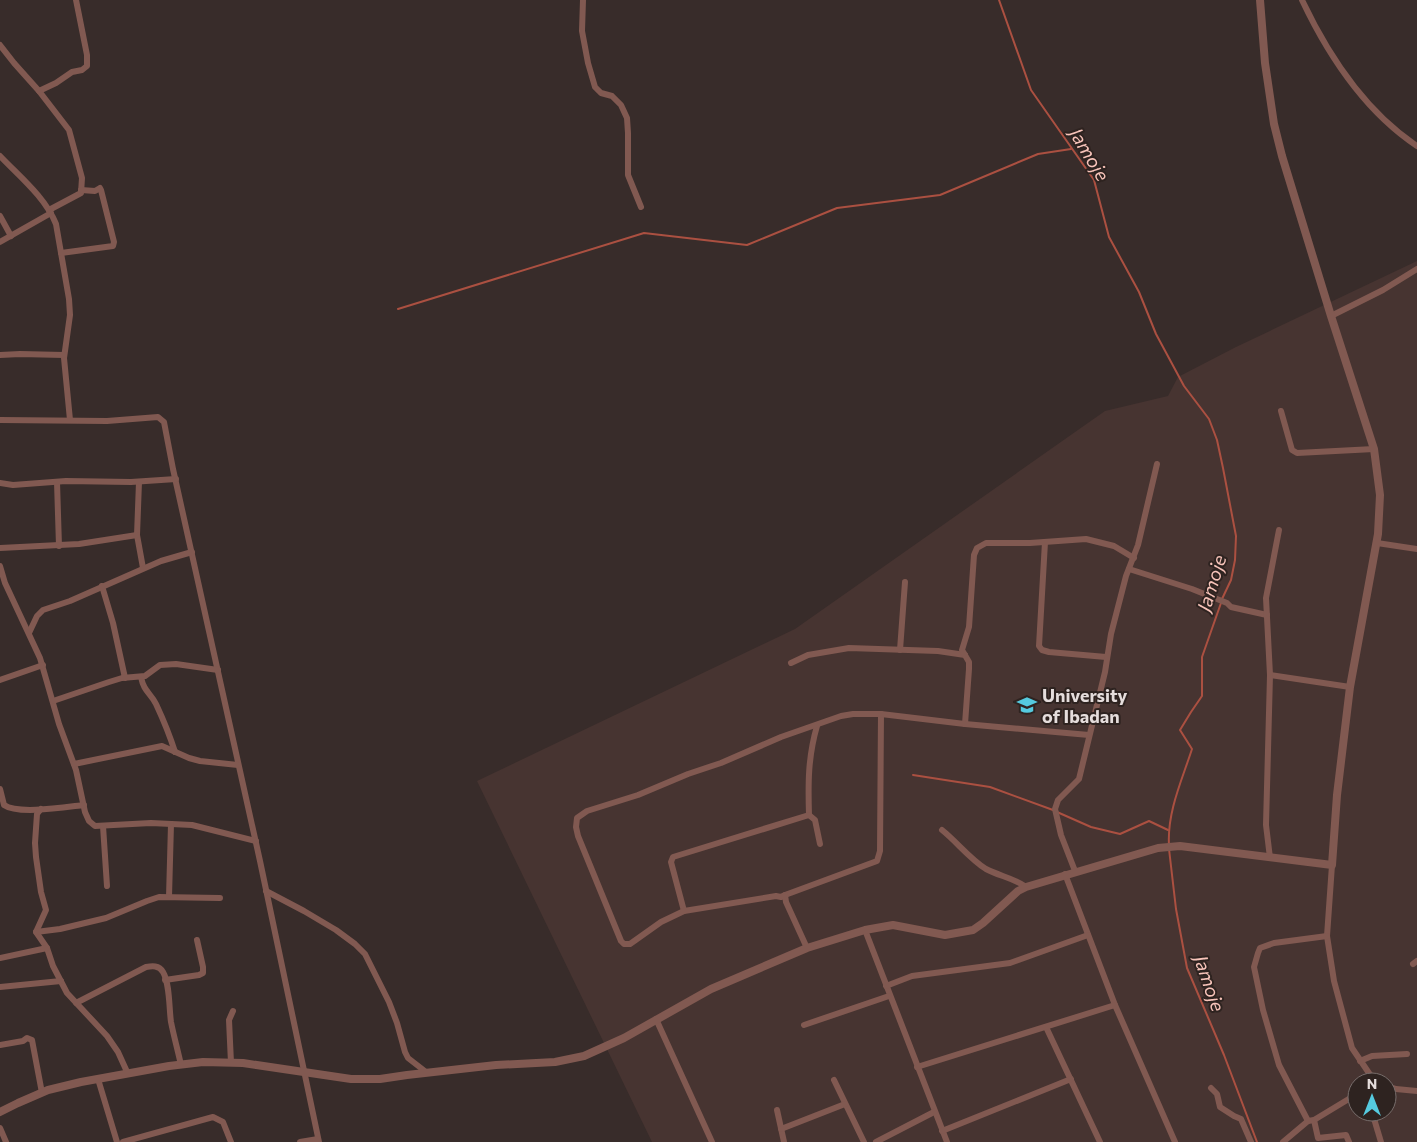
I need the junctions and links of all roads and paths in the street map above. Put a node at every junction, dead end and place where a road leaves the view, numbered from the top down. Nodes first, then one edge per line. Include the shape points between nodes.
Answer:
1 (76, 0) edge
2 (584, 0) edge
3 (1260, 0) edge
4 (1302, 0) edge
5 (0, 44) edge
6 (39, 91) junction
7 (1417, 146) edge
8 (0, 156) edge
9 (81, 190) junction
10 (641, 207) dead end
11 (50, 212) junction
12 (0, 216) edge
13 (11, 236) junction
14 (0, 242) edge
15 (61, 253) junction
16 (1417, 269) edge
17 (1331, 316) junction
18 (0, 355) edge
19 (64, 355) junction
20 (1281, 411) dead end
21 (0, 420) edge
22 (70, 420) junction
23 (1374, 449) junction
24 (1156, 464) dead end
25 (176, 479) junction
26 (57, 482) junction
27 (139, 482) junction
28 (0, 483) edge
29 (1278, 530) dead end
30 (136, 535) junction
31 (1046, 542) junction
32 (1377, 543) junction
33 (59, 546) junction
34 (0, 548) edge
35 (1417, 548) edge
36 (192, 552) junction
37 (1134, 558) junction
38 (0, 566) edge
39 (143, 568) junction
40 (1129, 569) junction
41 (905, 582) dead end
42 (102, 586) junction
43 (1267, 615) junction
44 (29, 633) junction
45 (900, 650) junction
46 (964, 655) junction
47 (1106, 657) junction
48 (790, 663) dead end
49 (42, 665) junction
50 (218, 670) junction
51 (1270, 674) junction
52 (141, 677) junction
53 (125, 678) junction
54 (0, 680) edge
55 (1350, 687) junction
56 (53, 701) junction
57 (881, 714) junction
58 (965, 724) junction
59 (817, 726) junction
60 (1089, 735) junction
61 (171, 740) junction
62 (165, 747) junction
63 (175, 752) junction
64 (74, 764) junction
65 (238, 765) junction
66 (0, 789) edge
67 (84, 805) junction
68 (41, 809) junction
69 (808, 815) junction
70 (171, 824) junction
71 (103, 826) junction
72 (942, 830) dead end
73 (256, 841) junction
74 (820, 844) dead end
75 (1270, 858) junction
76 (1332, 865) junction
77 (1075, 871) junction
78 (1065, 874) junction
79 (107, 886) dead end
80 (1026, 887) junction
81 (266, 891) junction
82 (785, 895) junction
83 (169, 897) junction
84 (220, 898) dead end
85 (684, 911) junction
86 (865, 930) junction
87 (36, 932) junction
88 (1088, 935) junction
89 (1327, 936) junction
90 (197, 940) dead end
91 (47, 948) junction
92 (807, 948) junction
93 (0, 958) edge
94 (165, 980) junction
95 (61, 981) junction
96 (886, 986) junction
97 (0, 987) edge
98 (889, 996) junction
99 (76, 1003) junction
100 (1115, 1005) junction
101 (233, 1011) dead end
102 (656, 1019) junction
103 (804, 1025) dead end
104 (1046, 1027) junction
105 (0, 1045) edge
106 (1407, 1054) dead end
107 (1360, 1062) junction
108 (231, 1063) junction
109 (181, 1065) junction
110 (917, 1067) junction
111 (303, 1072) junction
112 (426, 1072) junction
113 (1367, 1072) edge
114 (128, 1074) junction
115 (98, 1079) junction
116 (1071, 1079) junction
117 (834, 1080) dead end
118 (1211, 1088) dead end
119 (1397, 1089) edge
120 (1417, 1091) edge
121 (42, 1093) junction
122 (1347, 1100) edge
123 (846, 1104) junction
124 (777, 1110) dead end
125 (0, 1112) edge
126 (934, 1112) junction
127 (1311, 1121) junction
128 (1375, 1122) edge
129 (0, 1128) edge
130 (781, 1129) junction
131 (942, 1131) junction
132 (319, 1140) edge
133 (6, 1142) edge
134 (116, 1142) edge
135 (123, 1142) edge
136 (231, 1142) edge
137 (300, 1142) edge
138 (712, 1142) edge
139 (784, 1142) edge
140 (864, 1142) edge
141 (876, 1142) edge
142 (946, 1142) edge
143 (1100, 1142) edge
144 (1175, 1142) edge
145 (1251, 1142) edge
146 (1283, 1142) edge
147 (1349, 1142) edge
148 (1381, 1142) edge

1 - 6 street via 87,66
2 - 10 street via 582,30 588,63 595,87 612,96 627,118 628,175
3 - 17 street via 1274,124
4 - 7 street via 1314,26 1355,88
5 - 6 street
6 - 9 street via 69,130 82,178
8 - 11 street
9 - 11 street
9 - 15 street via 100,188 113,246
11 - 13 street
11 - 15 street via 56,224
12 - 13 street
13 - 14 street
15 - 19 street via 70,315
16 - 17 street
17 - 23 street
18 - 19 street
19 - 22 street
20 - 23 street via 1292,450 1297,453
21 - 22 street
22 - 25 street via 160,417 166,428
23 - 32 street via 1380,495
24 - 37 street
25 - 27 street
25 - 36 street
26 - 27 street
26 - 28 street
26 - 33 street
27 - 30 street
29 - 43 street via 1268,584
30 - 33 street
30 - 39 street
31 - 37 street via 1098,541
31 - 46 street via 986,543 977,548 969,627 962,650
31 - 47 street via 1042,650
32 - 35 street
32 - 55 street
33 - 34 street
36 - 39 street
36 - 50 street
37 - 40 street
38 - 44 street
39 - 42 street
40 - 43 street via 1192,589 1231,607
40 - 47 street
41 - 45 street
42 - 44 street via 42,610
42 - 53 street
43 - 51 street
44 - 49 street
45 - 46 street
45 - 48 street via 849,648 808,655
46 - 58 street via 969,662
47 - 60 street
49 - 54 street
49 - 56 street
50 - 52 street via 166,664
50 - 65 street
51 - 55 street
51 - 75 street via 1266,795
52 - 53 street
52 - 61 street
53 - 56 street
55 - 76 street
56 - 64 street
57 - 58 street
57 - 59 street via 841,716
57 - 82 street via 880,851 877,861
58 - 60 street
59 - 69 street via 808,773
59 - 85 street via 578,816 578,836 624,944 630,944 661,922
60 - 77 street via 1079,779 1058,800 1055,810
61 - 62 street
61 - 63 street
62 - 63 street
62 - 64 street
63 - 65 street via 200,760
64 - 67 street
65 - 73 street
66 - 68 street via 6,807
67 - 68 street
67 - 71 street via 90,823
68 - 87 street via 36,814 35,843 46,910
69 - 74 street via 815,820
69 - 85 street via 672,857 670,862
70 - 71 street
70 - 73 street via 192,825
70 - 83 street
71 - 79 street
72 - 80 street via 986,868
73 - 81 street
75 - 76 street
75 - 77 street via 1180,846 1161,847
76 - 89 street
77 - 78 street
78 - 80 street
78 - 88 street
80 - 86 street via 1018,890 973,930 944,935 893,925
81 - 111 street
81 - 112 street via 336,930 365,954 390,1002 408,1058
82 - 85 street
82 - 92 street
83 - 84 street
83 - 87 street via 147,900 106,918
86 - 92 street
86 - 96 street
87 - 91 street
88 - 96 street via 1010,963 919,974
88 - 100 street
89 - 107 street via 1340,1006 1352,1048
89 - 127 street via 1260,948 1254,967 1279,1065
90 - 94 street via 203,972
91 - 93 street
91 - 95 street
92 - 102 street via 711,989
94 - 99 street via 159,967 146,967
94 - 109 street
95 - 97 street
95 - 99 street
96 - 98 street
98 - 103 street
98 - 110 street
99 - 114 street via 107,1036
100 - 104 street
100 - 144 street
101 - 108 street via 230,1020
102 - 112 street via 584,1056 555,1062
102 - 138 street
104 - 110 street
104 - 116 street
105 - 121 street via 27,1038 32,1040
106 - 107 street via 1372,1056
107 - 113 street
108 - 109 street
108 - 111 street
109 - 114 street
110 - 126 street
111 - 112 street via 380,1080
111 - 132 street
114 - 115 street
115 - 121 street
115 - 134 street
116 - 131 street
116 - 143 street
117 - 123 street
118 - 145 street via 1217,1094 1220,1107 1241,1119
119 - 120 street
121 - 125 street
122 - 127 street
123 - 130 street
123 - 140 street
124 - 130 street
126 - 131 street
126 - 141 street
127 - 146 street
127 - 147 street via 1318,1138 1346,1135
128 - 148 street
129 - 133 street
130 - 139 street
131 - 142 street
132 - 137 street
135 - 136 street via 213,1117 224,1122

